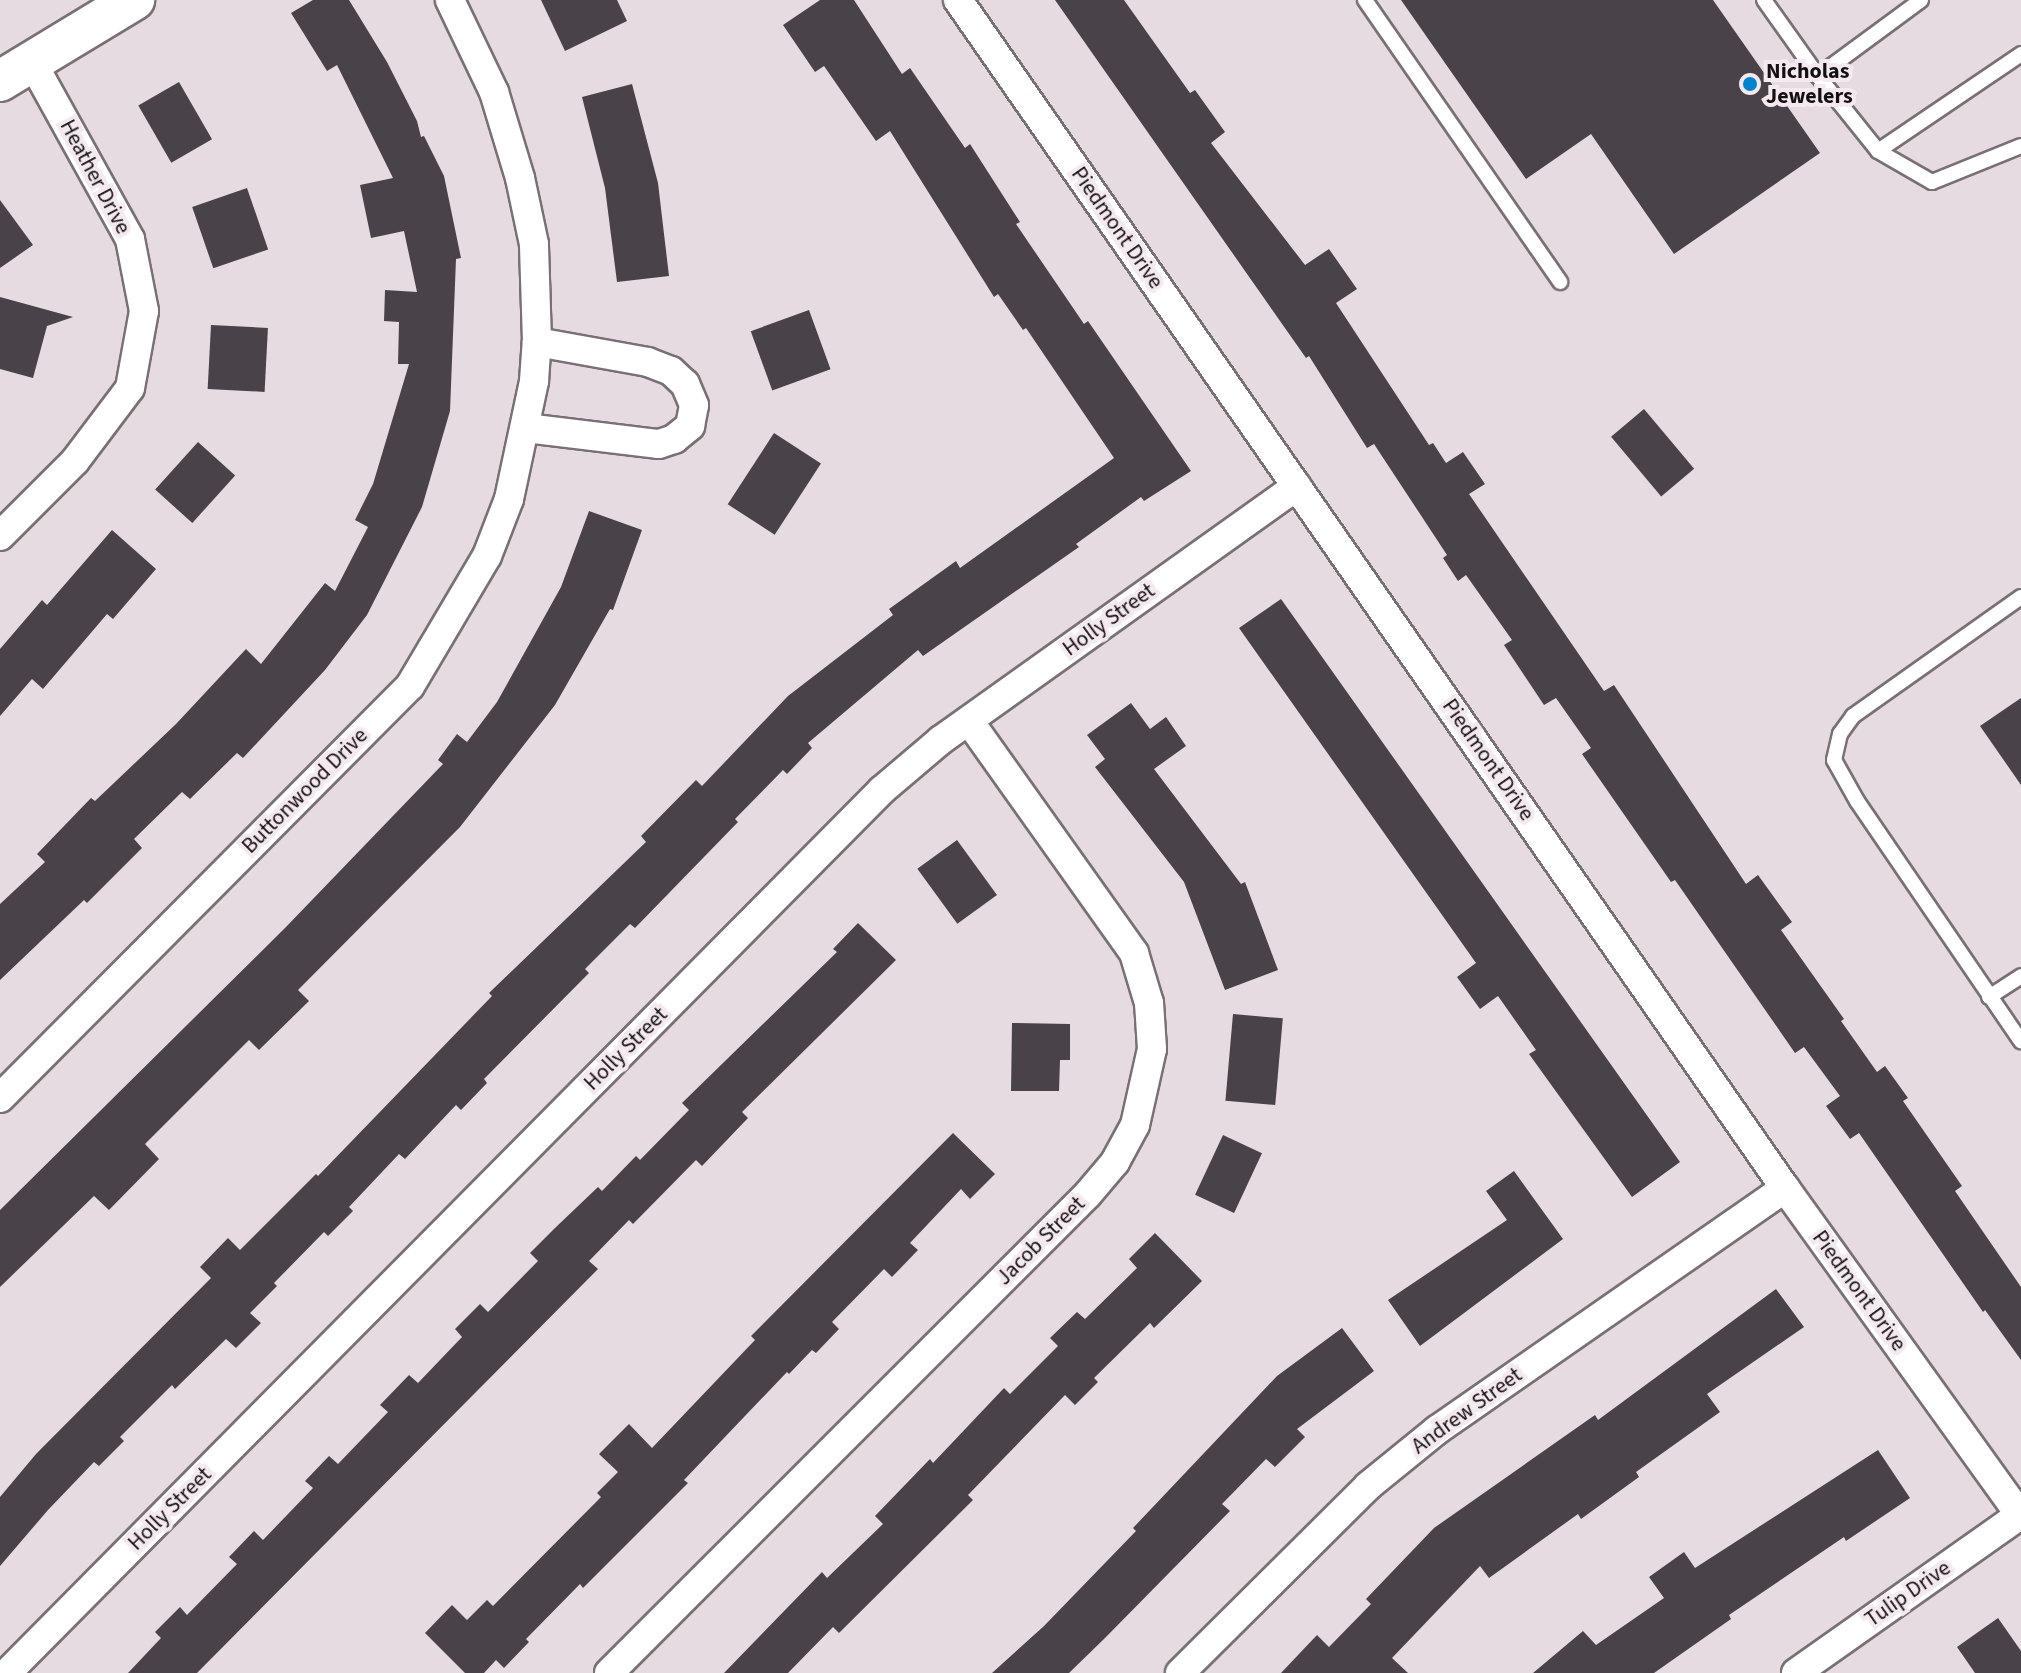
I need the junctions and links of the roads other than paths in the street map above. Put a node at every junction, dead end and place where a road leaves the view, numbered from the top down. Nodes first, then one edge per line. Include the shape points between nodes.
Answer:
1 (134, 0) edge
2 (450, 0) edge
3 (958, 0) edge
4 (1365, 0) edge
5 (1764, 0) edge
6 (1921, 0) edge
7 (2021, 54) edge
8 (16, 72) edge
9 (1818, 76) junction
10 (2021, 146) edge
11 (1878, 151) junction
12 (1560, 282) dead end
13 (537, 342) junction
14 (526, 428) junction
15 (1297, 486) junction
16 (0, 536) edge
17 (2021, 597) edge
18 (969, 721) junction
19 (2021, 976) edge
20 (1989, 997) junction
21 (2021, 1041) edge
22 (0, 1098) edge
23 (1785, 1188) junction
24 (2020, 1516) edge
25 (7, 1673) edge
26 (609, 1673) edge
27 (1180, 1673) edge
28 (1796, 1673) edge

1 - 8 street
2 - 13 street, Buttonwood Drive via 494,92 520,178 534,244
3 - 15 street, Piedmont Drive
4 - 12 lane
5 - 9 lane
6 - 9 lane
7 - 11 lane
8 - 16 street, Heather Drive via 130,239 144,311 130,388 75,461
9 - 11 lane
10 - 11 lane via 1932,182
13 - 14 street, Buttonwood Drive
13 - 14 street via 671,371 685,384 694,405 690,426 659,444
14 - 22 street, Buttonwood Drive via 509,499 487,556 410,686
15 - 18 street, Holly Street
15 - 23 street, Piedmont Drive
17 - 20 lane via 1853,716 1840,734 1834,760
18 - 25 street, Holly Street via 862,810
18 - 26 street, Jacob Street via 1134,953 1149,1003 1152,1049 1135,1125 1115,1162 1088,1194
19 - 20 lane
20 - 21 lane
23 - 24 street, Piedmont Drive
23 - 27 street, Andrew Street via 1437,1430 1368,1486
24 - 28 street, Tulip Drive

